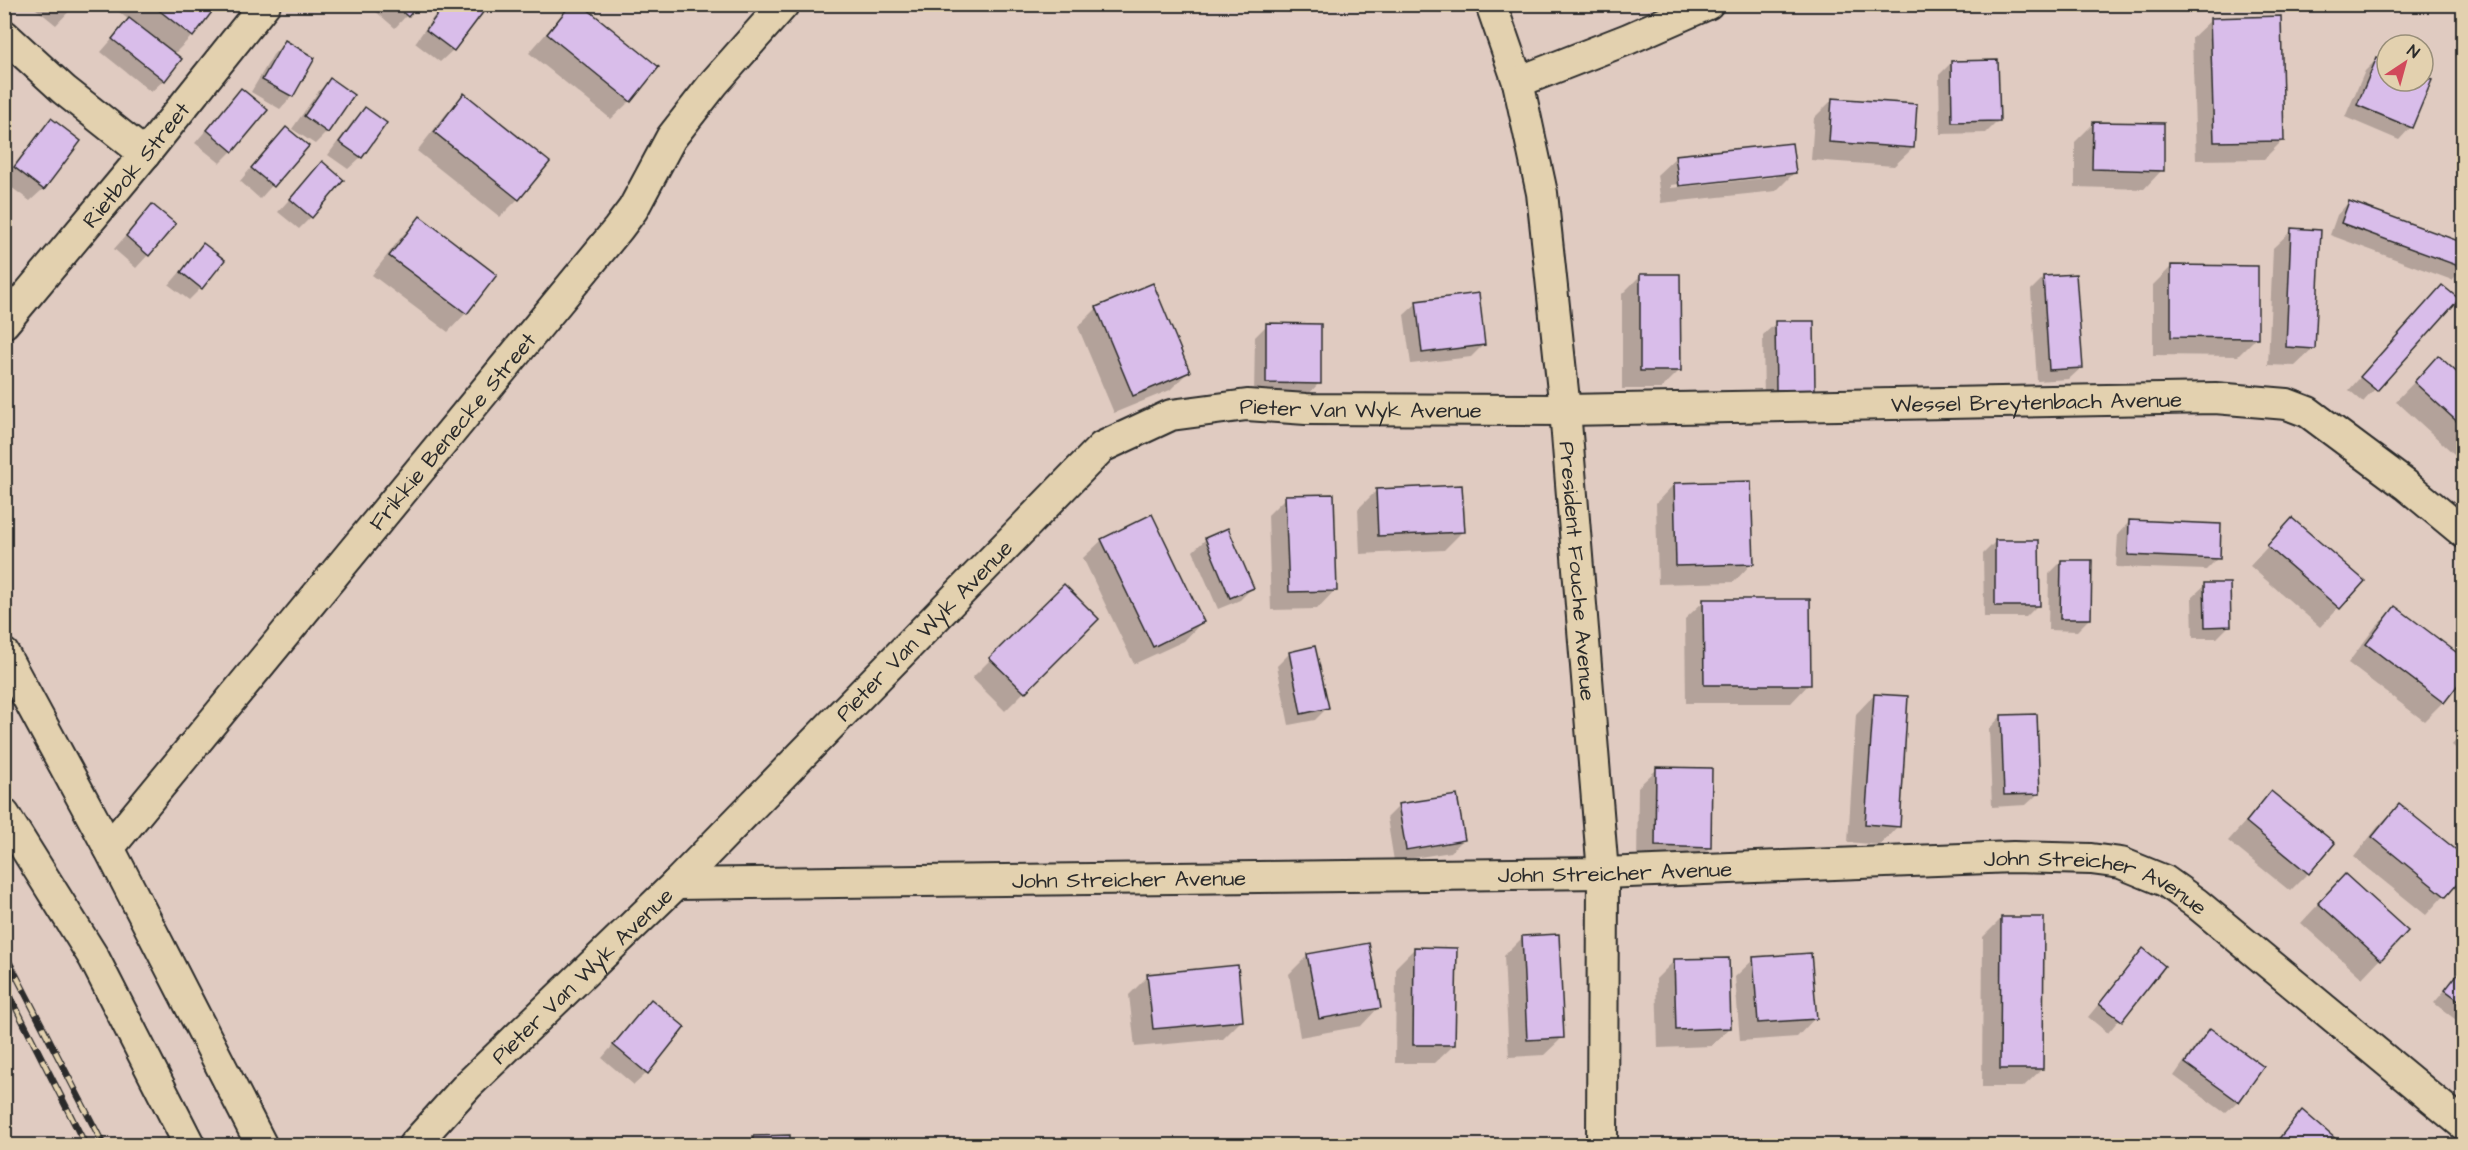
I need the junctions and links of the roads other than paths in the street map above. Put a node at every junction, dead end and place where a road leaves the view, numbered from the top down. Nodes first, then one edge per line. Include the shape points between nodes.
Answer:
1 (265, 4) edge
2 (784, 4) edge
3 (1491, 4) edge
4 (1708, 4) edge
5 (4, 35) edge
6 (1518, 82) junction
7 (145, 154) junction
8 (4, 323) edge
9 (1566, 410) junction
10 (2463, 533) edge
11 (4, 654) edge
12 (4, 814) edge
13 (109, 848) junction
14 (1603, 873) junction
15 (676, 884) junction
16 (2463, 1125) edge
17 (190, 1146) edge
18 (262, 1146) edge
19 (413, 1146) edge
20 (1602, 1146) edge

1 - 7 street, Rietbok Street
2 - 13 street, Frikkie Benecke Street via 671,138 618,229
3 - 6 street, President Fouche Avenue
4 - 6 street
5 - 7 street via 64,90
6 - 9 street, President Fouche Avenue via 1542,193
7 - 8 street, Rietbok Street
9 - 10 street, Wessel Breytenbach Avenue via 2215,398 2287,404 2308,412
9 - 14 street, President Fouche Avenue
9 - 15 street, Pieter Van Wyk Avenue via 1306,409 1247,405 1171,415 1102,447
11 - 13 street
12 - 17 street via 94,958
13 - 18 street
14 - 15 street, John Streicher Avenue
14 - 16 street, John Streicher Avenue via 2013,857 2121,863 2165,881 2196,903
14 - 20 street, President Fouche Avenue
15 - 19 street, Pieter Van Wyk Avenue via 468,1085

